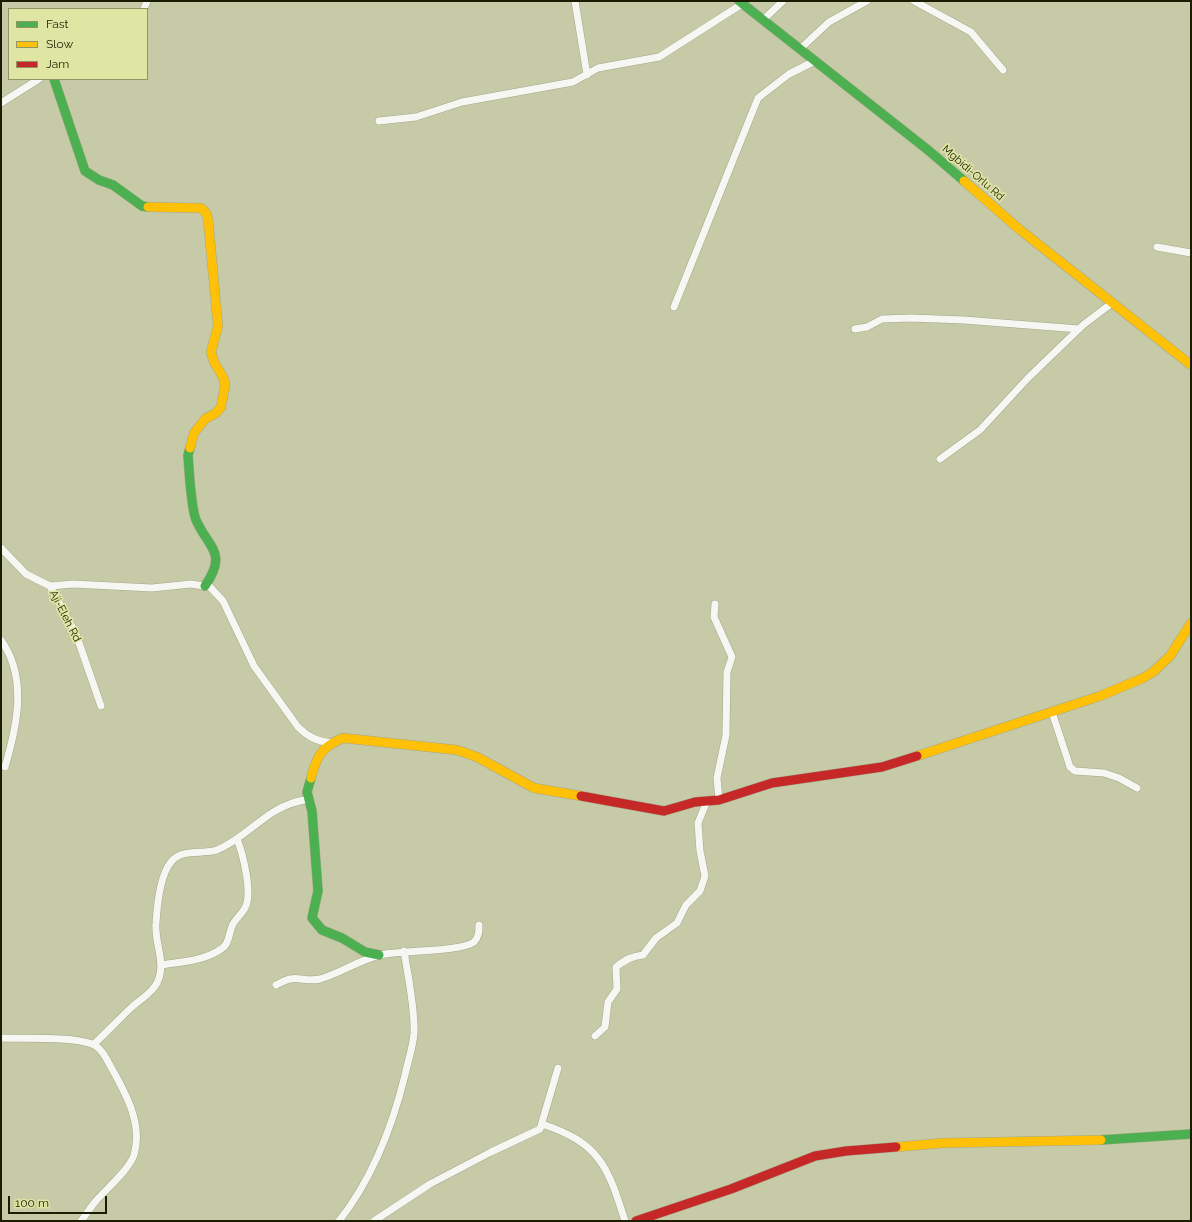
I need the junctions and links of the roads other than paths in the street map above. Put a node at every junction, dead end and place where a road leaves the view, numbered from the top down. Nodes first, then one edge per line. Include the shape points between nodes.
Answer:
1 (575, 1) edge
2 (783, 1) edge
3 (867, 1) edge
4 (914, 1) edge
5 (740, 2) edge
6 (763, 20) junction
7 (800, 49) junction
8 (815, 61) junction
9 (1003, 70) dead end
10 (587, 74) junction
11 (37, 80) edge
12 (54, 80) edge
13 (1, 103) edge
14 (378, 121) dead end
15 (1157, 247) dead end
16 (1191, 253) edge
17 (1112, 303) junction
18 (674, 307) dead end
19 (855, 329) dead end
20 (1079, 329) junction
21 (1191, 365) edge
22 (940, 458) dead end
23 (1, 548) edge
24 (50, 586) junction
25 (205, 586) junction
26 (715, 604) dead end
27 (1191, 622) edge
28 (1, 640) edge
29 (101, 706) dead end
30 (1052, 712) junction
31 (331, 743) junction
32 (5, 767) dead end
33 (1138, 788) dead end
34 (309, 799) junction
35 (707, 800) junction
36 (719, 800) junction
37 (237, 839) junction
38 (479, 925) dead end
39 (404, 951) junction
40 (379, 955) junction
41 (161, 965) junction
42 (276, 985) dead end
43 (595, 1036) dead end
44 (1, 1038) edge
45 (94, 1044) junction
46 (558, 1068) dead end
47 (542, 1124) junction
48 (1191, 1134) edge
49 (81, 1221) edge
50 (339, 1221) edge
51 (374, 1221) edge
52 (625, 1221) edge
53 (636, 1221) edge

1 - 10 street
2 - 6 street
3 - 7 street via 829,22
4 - 9 street via 971,32
5 - 6 street, Mgbidi-Orlu Rd
5 - 10 street via 659,57 598,68
6 - 7 street, Mgbidi-Orlu Rd
7 - 8 street, Mgbidi-Orlu Rd
8 - 17 street, Mgbidi-Orlu Rd via 928,150 1019,229
8 - 18 street via 789,74 758,98
10 - 14 street via 573,82 462,102 416,117
11 - 13 street
12 - 25 street via 85,171 113,185 142,206 201,208 208,219 218,326 212,352 225,386 221,407 205,419 194,433 188,455 196,519 214,548 216,556 214,573
15 - 16 street
17 - 20 street
17 - 21 street, Mgbidi-Orlu Rd
19 - 20 street via 867,327 882,319 911,318
20 - 22 street via 1028,378 980,430
23 - 24 street, Aji-Eleh Rd via 26,574
24 - 25 street
24 - 29 street, Aji-Eleh Rd via 76,634
25 - 31 street via 216,591 223,601 254,666 298,727 318,741
26 - 36 street via 714,617 732,657 727,672 726,735 717,778
27 - 30 street via 1170,656 1153,672 1100,696
28 - 32 street via 12,658 18,692 18,718
30 - 33 street via 1070,767 1074,771 1104,773
30 - 36 street via 882,766 772,783
31 - 34 street via 316,760 307,792
31 - 35 street via 343,738 457,750 470,753 515,780 534,788 664,811
34 - 37 street via 276,810
34 - 40 street via 316,844 318,890 312,918 322,930 365,952
35 - 36 street
35 - 43 street via 698,823 705,876 700,891 686,905 677,923 656,938 643,955 635,955 616,967 617,989 608,1002 605,1027
37 - 41 street via 218,850 177,856 171,862 158,900 155,925
37 - 41 street via 248,888 247,901 231,927 229,942 218,952
38 - 39 street via 479,935 474,942 443,949
39 - 40 street
39 - 50 street via 414,1034 408,1061 394,1117 377,1158 356,1200
40 - 42 street via 324,978 308,981 292,978
41 - 45 street via 157,983 148,994
44 - 45 street
45 - 49 street via 105,1056 130,1102 135,1144 134,1155 127,1167
46 - 47 street
47 - 51 street via 540,1129 430,1184
47 - 52 street via 556,1128 579,1141 599,1158 612,1180
48 - 53 street via 1094,1140 943,1143 846,1151 815,1156 731,1189

